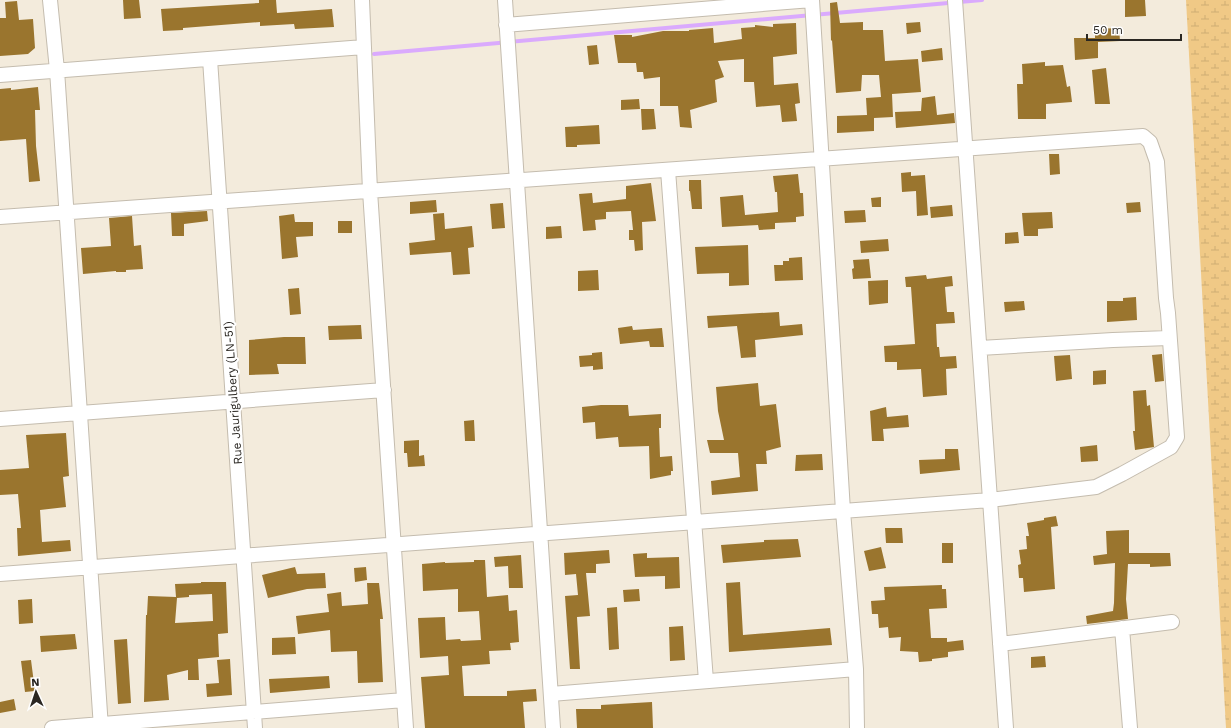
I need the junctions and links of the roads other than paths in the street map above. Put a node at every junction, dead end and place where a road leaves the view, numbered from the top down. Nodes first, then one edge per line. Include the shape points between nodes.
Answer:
1 (50, 0) edge
2 (362, 0) edge
3 (504, 0) edge
4 (812, 0) edge
5 (956, 0) edge
6 (506, 25) junction
7 (364, 47) junction
8 (210, 59) junction
9 (58, 70) junction
10 (0, 75) edge
11 (966, 148) junction
12 (822, 159) junction
13 (668, 170) junction
14 (517, 180) junction
15 (370, 191) junction
16 (220, 202) junction
17 (67, 212) junction
18 (0, 217) edge
19 (1169, 338) junction
20 (980, 348) junction
21 (384, 390) junction
22 (233, 402) junction
23 (80, 414) junction
24 (0, 419) edge
25 (990, 500) junction
26 (843, 511) junction
27 (694, 522) junction
28 (540, 534) junction
29 (394, 545) junction
30 (244, 556) junction
31 (90, 568) junction
32 (0, 574) edge
33 (1172, 622) dead end
34 (1122, 628) junction
35 (1000, 644) junction
36 (856, 669) junction
37 (706, 681) junction
38 (551, 694) junction
39 (404, 700) junction
40 (254, 712) junction
41 (101, 726) edge
42 (52, 728) edge
43 (255, 728) edge
44 (406, 728) edge
45 (553, 728) edge
46 (856, 728) edge
47 (1006, 728) edge
48 (1130, 728) edge

1 - 9 street
2 - 7 street
3 - 6 street
4 - 6 street
4 - 12 street
5 - 11 street
6 - 14 street
7 - 8 street
7 - 15 street
8 - 9 street
8 - 16 street, Rue Jaurigulbery (LN-51)
9 - 10 street
9 - 17 street
11 - 12 street
11 - 19 street via 1143,136 1150,142 1157,162
11 - 20 street
12 - 13 street
12 - 26 street
13 - 14 street
13 - 27 street
14 - 15 street
14 - 28 street
15 - 16 street
15 - 21 street
16 - 17 street
16 - 22 street, Rue Jaurigulbery (LN-51)
17 - 18 street
17 - 23 street
19 - 20 street
19 - 25 street via 1177,437 1171,447 1096,487
20 - 25 street
21 - 22 street
21 - 29 street
22 - 23 street
22 - 30 street, Rue Jaurigulbery (LN-51)
23 - 24 street
23 - 31 street
25 - 26 street
25 - 35 street
26 - 27 street
26 - 36 street
27 - 28 street
27 - 37 street
28 - 29 street
28 - 38 street
29 - 30 street
29 - 39 street
30 - 31 street
30 - 40 street, Rue Jaurigulbery (LN-51)
31 - 32 street
31 - 41 street
33 - 34 street
34 - 35 street
34 - 48 street
35 - 47 street
36 - 37 street
36 - 46 street
37 - 38 street
38 - 45 street
39 - 40 street
39 - 44 street
40 - 41 street
40 - 43 street, Rue Jaurigulbery (LN-51)
41 - 42 street

